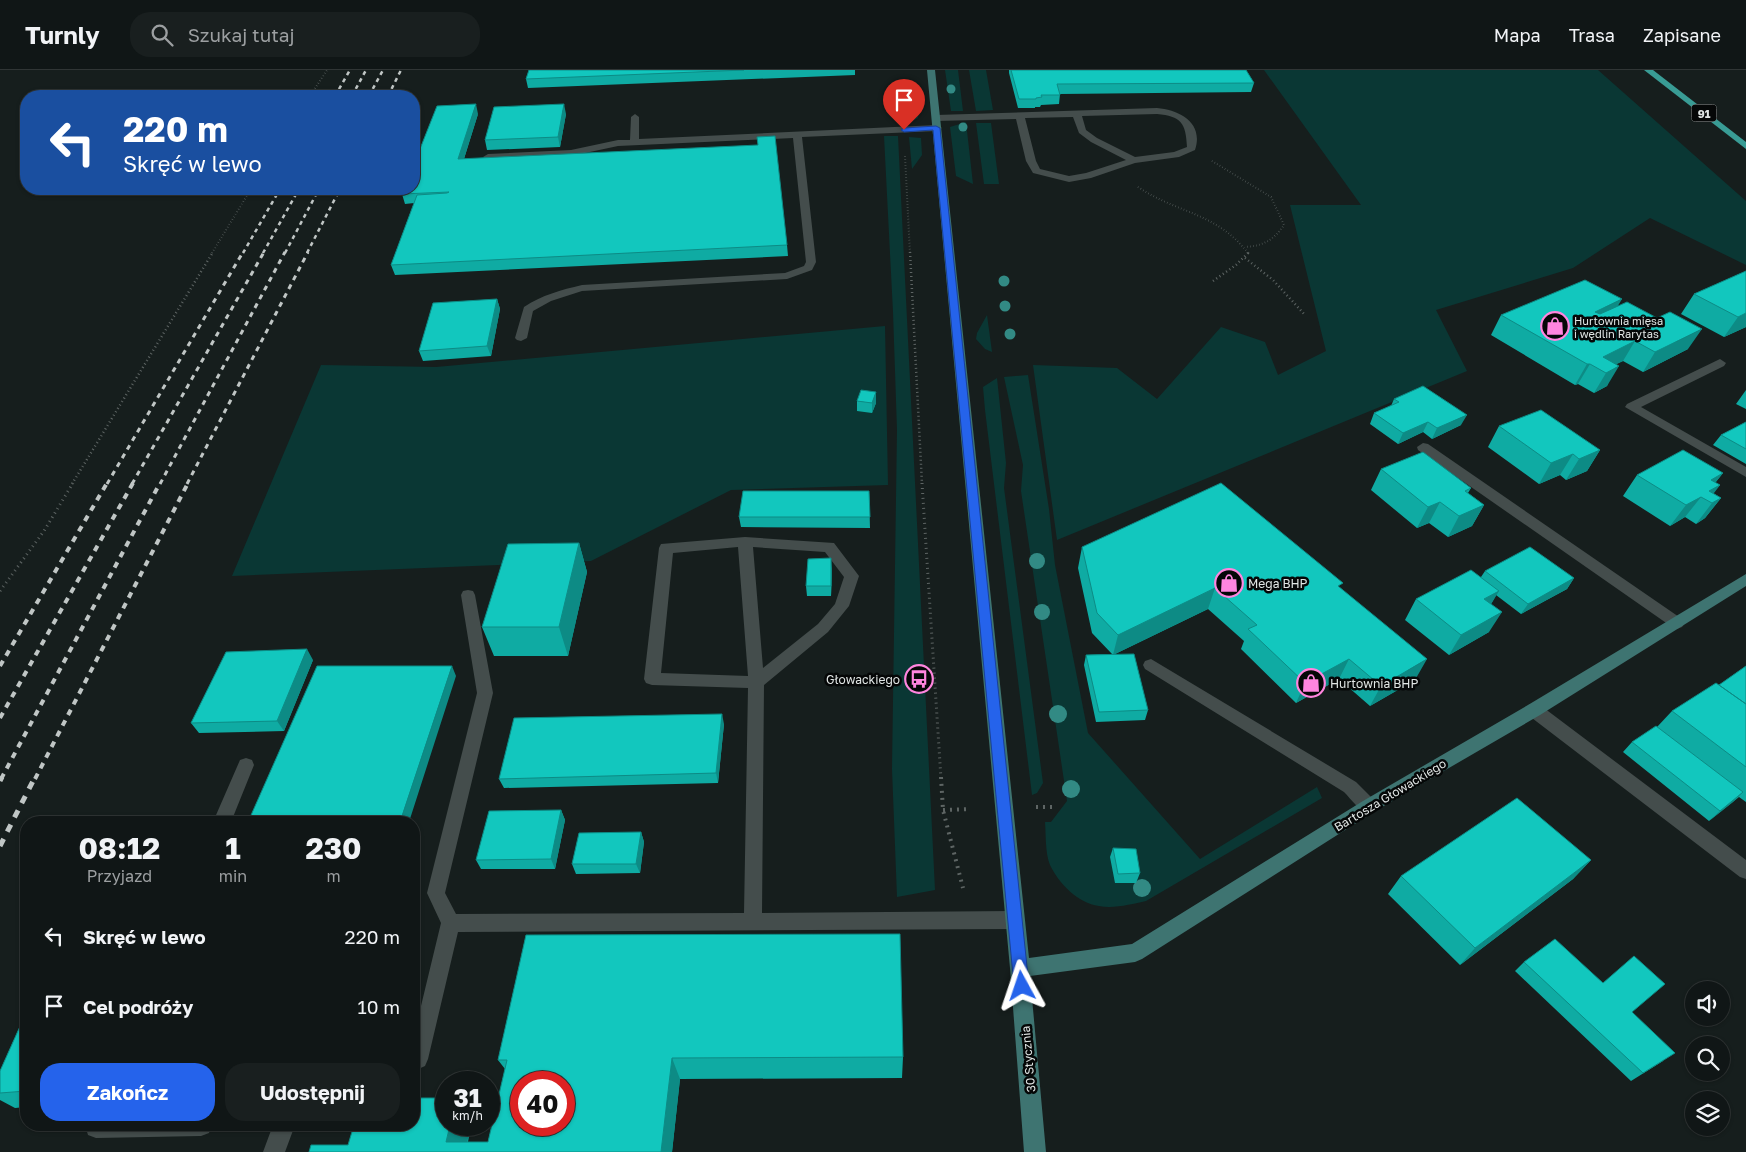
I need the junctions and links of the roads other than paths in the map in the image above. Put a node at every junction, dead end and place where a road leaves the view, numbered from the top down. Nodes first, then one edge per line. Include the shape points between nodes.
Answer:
1 (931, 70) edge
2 (1648, 70) edge
3 (1077, 114) junction
4 (1020, 115) junction
5 (635, 117) dead end
6 (936, 123) junction
7 (797, 135) junction
8 (634, 143) junction
9 (1746, 146) edge
10 (488, 157) edge
11 (1134, 160) junction
12 (521, 338) dead end
13 (1720, 364) dead end
14 (1423, 447) dead end
15 (1746, 473) edge
16 (745, 542) junction
17 (1746, 578) edge
18 (468, 595) dead end
19 (1677, 623) junction
20 (1151, 665) dead end
21 (756, 682) junction
22 (1534, 710) junction
23 (246, 764) dead end
24 (1369, 806) junction
25 (224, 816) edge
26 (1746, 871) edge
27 (1014, 920) junction
28 (754, 922) junction
29 (451, 923) junction
30 (1020, 968) junction
31 (420, 1051) edge
32 (282, 1131) edge
33 (274, 1152) edge
34 (1035, 1152) edge

1 - 6 street, 30 Stycznia
2 - 9 main road, 91
3 - 4 lane
3 - 11 lane via 1082,131
3 - 11 lane via 1174,112 1185,120 1192,136 1192,148 1176,154
4 - 6 lane
4 - 11 lane via 1036,171 1069,179
5 - 8 lane
6 - 7 lane via 904,130
6 - 27 street, 30 Stycznia
7 - 8 lane
7 - 12 lane via 808,268 787,276 582,288 556,294 528,310
8 - 10 lane via 618,143 571,153
13 - 15 lane via 1631,407
14 - 19 lane
16 - 21 lane
16 - 21 lane via 829,547 852,576 842,606 823,628
16 - 21 lane via 666,548 652,679
17 - 19 street, Bartosza Głowackiego
18 - 29 lane via 485,693 436,892
19 - 22 street, Bartosza Głowackiego
20 - 24 lane via 1350,787
21 - 28 lane
22 - 24 street, Bartosza Głowackiego
22 - 26 lane
23 - 25 lane
24 - 30 street, Bartosza Głowackiego via 1135,953
27 - 28 lane
27 - 30 street, 30 Stycznia
28 - 29 lane
29 - 31 lane
30 - 34 street, 30 Stycznia
32 - 33 lane

